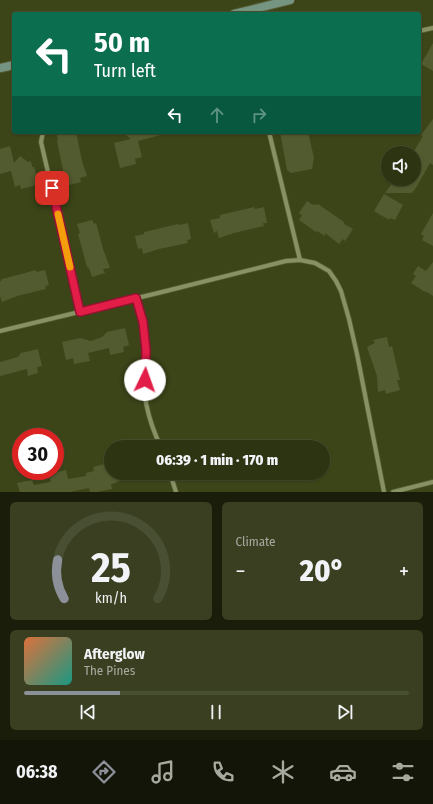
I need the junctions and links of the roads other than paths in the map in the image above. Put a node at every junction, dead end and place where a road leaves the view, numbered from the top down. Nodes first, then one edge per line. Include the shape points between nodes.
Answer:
1 (290, 0) edge
2 (242, 12) edge
3 (433, 28) edge
4 (421, 31) edge
5 (12, 65) edge
6 (0, 68) edge
7 (43, 134) edge
8 (269, 134) edge
9 (300, 260) junction
10 (136, 298) junction
11 (80, 312) junction
12 (0, 331) edge
13 (157, 440) edge
14 (172, 480) edge
15 (433, 482) edge
16 (176, 492) edge
17 (384, 492) edge
18 (393, 492) edge

1 - 2 street
3 - 4 street
5 - 6 street
7 - 11 street via 41,142
8 - 9 street
9 - 10 street via 286,260
9 - 17 street via 315,263 329,271 341,292 357,354
10 - 11 street
10 - 13 street via 143,322 146,350 146,402
11 - 12 street
14 - 16 street
15 - 18 street

